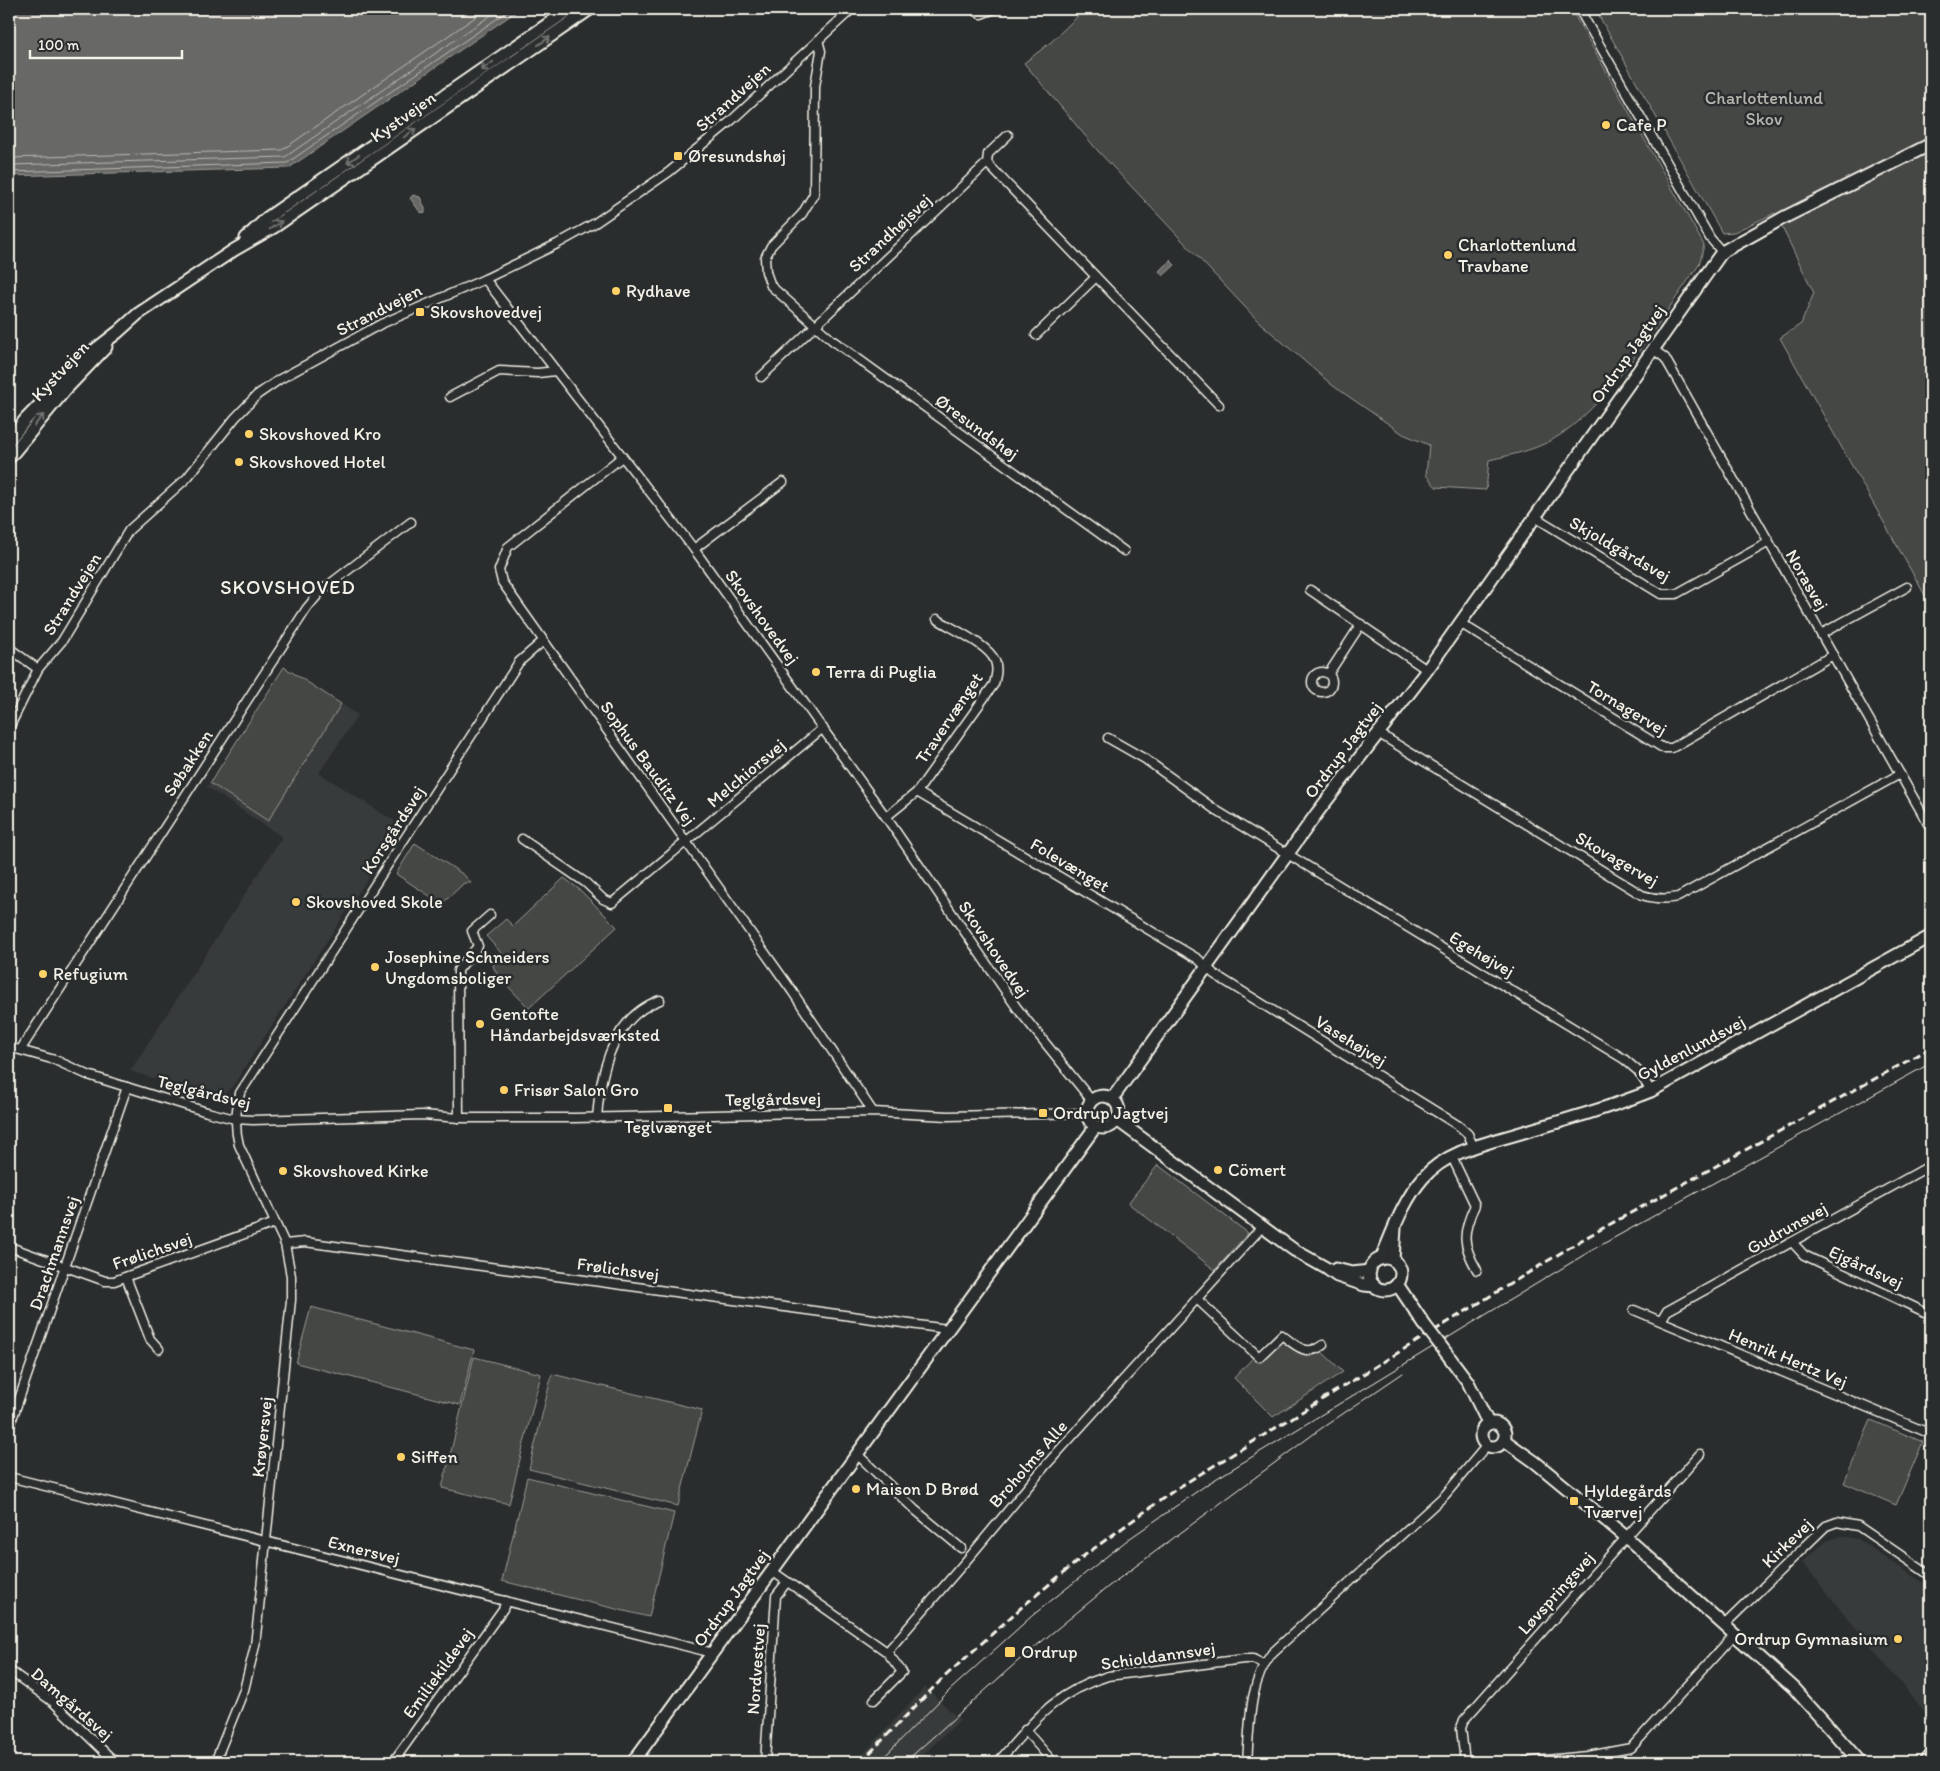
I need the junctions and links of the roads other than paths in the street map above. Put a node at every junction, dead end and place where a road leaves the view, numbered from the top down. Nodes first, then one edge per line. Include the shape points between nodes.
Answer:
1 (570, 9) edge
2 (590, 9) edge
3 (852, 9) edge
4 (972, 9) edge
5 (994, 9) edge
6 (1579, 9) edge
7 (818, 40) junction
8 (1008, 135) dead end
9 (1931, 144) edge
10 (987, 163) junction
11 (234, 250) junction
12 (1722, 252) junction
13 (1096, 277) junction
14 (485, 279) junction
15 (814, 326) junction
16 (118, 332) junction
17 (1036, 335) dead end
18 (1653, 349) junction
19 (555, 371) junction
20 (761, 377) dead end
21 (450, 397) dead end
22 (1219, 405) dead end
23 (9, 440) edge
24 (622, 457) junction
25 (9, 458) edge
26 (783, 482) dead end
27 (1535, 517) junction
28 (411, 522) dead end
29 (1769, 542) junction
30 (694, 549) junction
31 (1124, 551) dead end
32 (1907, 587) dead end
33 (1310, 590) dead end
34 (937, 619) dead end
35 (1460, 623) junction
36 (1361, 624) junction
37 (1821, 634) junction
38 (543, 641) junction
39 (9, 648) edge
40 (1833, 655) junction
41 (38, 669) junction
42 (1426, 670) junction
43 (1329, 673) dead end
44 (9, 728) edge
45 (823, 728) junction
46 (1378, 732) junction
47 (1108, 738) dead end
48 (1900, 774) junction
49 (917, 792) junction
50 (886, 817) junction
51 (1931, 828) edge
52 (522, 839) dead end
53 (686, 843) junction
54 (1288, 854) junction
55 (490, 915) dead end
56 (1931, 936) edge
57 (1206, 966) junction
58 (660, 1000) dead end
59 (9, 1047) edge
60 (21, 1049) junction
61 (127, 1087) junction
62 (1651, 1091) junction
63 (1112, 1099) junction
64 (1092, 1102) junction
65 (873, 1112) junction
66 (1088, 1113) junction
67 (460, 1118) junction
68 (597, 1118) junction
69 (235, 1119) junction
70 (1117, 1120) junction
71 (1096, 1126) junction
72 (1474, 1148) junction
73 (1452, 1157) junction
74 (1931, 1165) edge
75 (276, 1223) junction
76 (1262, 1227) junction
77 (1792, 1242) junction
78 (285, 1244) junction
79 (10, 1247) edge
80 (1387, 1259) junction
81 (65, 1266) junction
82 (1326, 1268) junction
83 (1477, 1270) dead end
84 (1370, 1271) junction
85 (126, 1277) junction
86 (1375, 1286) junction
87 (1393, 1286) junction
88 (1197, 1299) junction
89 (1634, 1310) dead end
90 (1931, 1315) edge
91 (1660, 1321) junction
92 (947, 1329) junction
93 (1323, 1345) dead end
94 (159, 1348) dead end
95 (1488, 1423) junction
96 (9, 1428) edge
97 (1931, 1434) edge
98 (1504, 1440) junction
99 (1487, 1446) junction
100 (857, 1454) junction
101 (1700, 1454) dead end
102 (9, 1477) edge
103 (1626, 1537) junction
104 (266, 1541) junction
105 (961, 1548) dead end
106 (772, 1571) junction
107 (1931, 1576) edge
108 (787, 1582) junction
109 (506, 1601) junction
110 (1724, 1625) junction
111 (1734, 1635) junction
112 (887, 1652) junction
113 (713, 1653) junction
114 (1264, 1664) junction
115 (9, 1670) edge
116 (874, 1700) dead end
117 (1025, 1730) junction
118 (1931, 1754) edge
119 (112, 1761) edge
120 (215, 1762) edge
121 (392, 1762) edge
122 (633, 1762) edge
123 (765, 1762) edge
124 (998, 1762) edge
125 (1053, 1762) edge
126 (1247, 1762) edge
127 (1465, 1762) edge
128 (1524, 1762) edge
129 (1860, 1762) edge
130 (1924, 1762) edge

1 -> 11 street, Kystvejen via 268,218
11 -> 2 street, Kystvejen via 274,227
3 - 7 street, Strandvejen
4 - 5 street via 980,14
6 - 12 street via 1705,229
7 - 14 street, Strandvejen via 732,120 669,172 595,223
7 - 15 street, Øresundshøj via 821,51 815,86 814,194 802,214 771,246 765,258 771,286
8 - 10 street, Strandhøjsvej via 988,154
9 - 12 street, Ordrup Jagtvej via 1782,218
10 - 13 street
10 - 15 street, Strandhøjsvej
11 - 16 street, Kystvejen via 138,314
12 - 18 street, Ordrup Jagtvej
13 - 17 street
13 - 22 street
14 - 19 street, Skovshovedvej
14 - 41 street, Strandvejen via 381,324 257,395 187,478 128,530 62,641
15 - 20 street
15 - 31 street, Øresundshøj
16 - 23 street, Kystvejen via 87,356
25 -> 16 street, Kystvejen via 42,416
18 - 27 street, Ordrup Jagtvej
18 - 29 street, Norasvej via 1665,358
19 - 21 street via 499,371
19 - 24 street, Skovshovedvej
24 - 30 street, Skovshovedvej
24 - 38 street, Sophus Bauditz Vej via 508,547 502,559 499,570 502,582
26 - 30 street
27 - 29 street, Skjoldgårdsvej via 1668,596
27 - 35 street, Ordrup Jagtvej
28 - 60 street, Søbakken via 322,590 307,608
29 - 37 street, Norasvej
30 - 45 street, Skovshovedvej
32 - 37 street
33 - 36 street
34 - 49 street, Travervænget via 983,647 995,660 997,672 994,684
35 - 40 street, Tornagervej via 1663,748 1672,748
35 - 42 street, Ordrup Jagtvej
36 - 42 street
36 - 43 street
37 - 40 street, Norasvej
38 - 53 street, Sophus Bauditz Vej
38 - 69 street, Korsgårdsvej via 520,662 240,1093
39 - 41 street
40 - 48 street, Norasvej
41 - 44 street, Strandvejen
42 - 46 street, Ordrup Jagtvej
45 - 50 street, Skovshovedvej
45 - 53 street, Melchiorsvej
46 - 48 street, Skovagervej via 1642,895 1654,899 1678,897
46 - 54 street, Ordrup Jagtvej
47 - 54 street
48 - 51 street, Norasvej
49 - 50 street, Travervænget
49 - 57 street, Folevænget via 1165,938
50 - 64 street, Skovshovedvej via 1017,1008
52 - 53 street, Melchiorsvej via 612,904
53 - 65 street, Sophus Bauditz Vej
54 - 57 street, Ordrup Jagtvej
54 - 62 street, Egehøjvej via 1624,1059 1638,1071
55 - 67 street via 472,931 478,946 458,970
56 - 62 street, Gyldenlundsvej
57 - 63 street, Ordrup Jagtvej
57 - 72 street, Vasehøjvej via 1459,1126 1468,1134
58 - 68 street via 646,1004 620,1029 612,1044 598,1100
59 - 60 street, Teglgårdsvej
60 - 61 street, Teglgårdsvej
61 - 69 street, Teglgårdsvej
61 - 81 street, Drachmannsvej
62 - 72 street, Gyldenlundsvej
63 - 64 street via 1101,1097
63 - 70 street via 1119,1109
64 - 66 street
65 - 66 street, Teglgårdsvej via 948,1116
65 - 68 street, Teglgårdsvej
66 - 71 street via 1089,1120
67 - 68 street, Teglgårdsvej
67 - 69 street, Teglgårdsvej via 422,1115
69 - 75 street, Krøyersvej via 239,1145
70 - 71 street via 1108,1128
70 - 76 street
71 - 92 street, Ordrup Jagtvej
72 - 73 street, Gyldenlundsvej
73 - 80 street, Gyldenlundsvej via 1425,1176 1413,1191 1395,1228
73 - 83 street via 1475,1205 1465,1226 1466,1250
74 - 77 street, Gudrunsvej
75 - 78 street, Krøyersvej
75 - 85 street, Frølichsvej
76 - 82 street
76 - 88 street, Broholms Alle
77 - 90 street, Ejgårdsvej via 1804,1255
77 - 91 street, Gudrunsvej via 1667,1311
78 - 92 street, Frølichsvej via 304,1242
78 - 104 street, Krøyersvej via 291,1276 291,1300
79 - 81 street, Frølichsvej
80 - 84 street via 1374,1263
80 - 87 street via 1401,1272
81 - 85 street, Frølichsvej via 105,1281
81 - 96 street, Drachmannsvej
82 - 84 street via 1352,1273
82 - 86 street via 1337,1276
84 - 86 street
85 - 94 street via 150,1339
86 - 87 street
87 - 95 street, bridge via 1468,1382
88 - 93 street via 1259,1357 1282,1335 1303,1351 1315,1351
88 - 112 street, Broholms Alle via 1046,1464
89 - 91 street, Henrik Hertz Vej
91 - 97 street, Henrik Hertz Vej
92 - 100 street, Ordrup Jagtvej
95 - 98 street via 1500,1425 1505,1432
95 - 99 street via 1480,1434
98 - 99 street via 1494,1447
98 - 103 street
99 - 114 street via 1445,1495 1272,1653
100 - 105 street via 914,1510
100 - 106 street, Ordrup Jagtvej
101 - 103 street, Løvspringsvej
102 - 104 street, Exnersvej
103 - 110 street
103 - 127 street, Løvspringsvej via 1464,1720 1461,1728
104 - 109 street, Exnersvej
104 - 120 street, Krøyersvej via 255,1646 244,1690
106 - 108 street
106 - 113 street, Ordrup Jagtvej
107 - 110 street, Kirkevej via 1858,1526 1836,1522 1826,1526
108 - 112 street
108 - 123 street, Nordvestvej via 776,1596
109 - 113 street, Exnersvej
109 - 121 street, Emiliekildevej
110 - 111 street
111 - 128 street via 1631,1748
111 - 129 street via 1794,1688
112 - 116 street via 902,1672
113 - 122 street, Ordrup Jagtvej
114 - 117 street, Schioldannsvej via 1244,1659 1108,1676 1087,1682 1054,1701
114 - 126 street via 1256,1678
115 - 119 street, Damgårdsvej via 42,1693
117 - 124 street, Schioldannsvej
117 - 125 street
118 - 130 street

